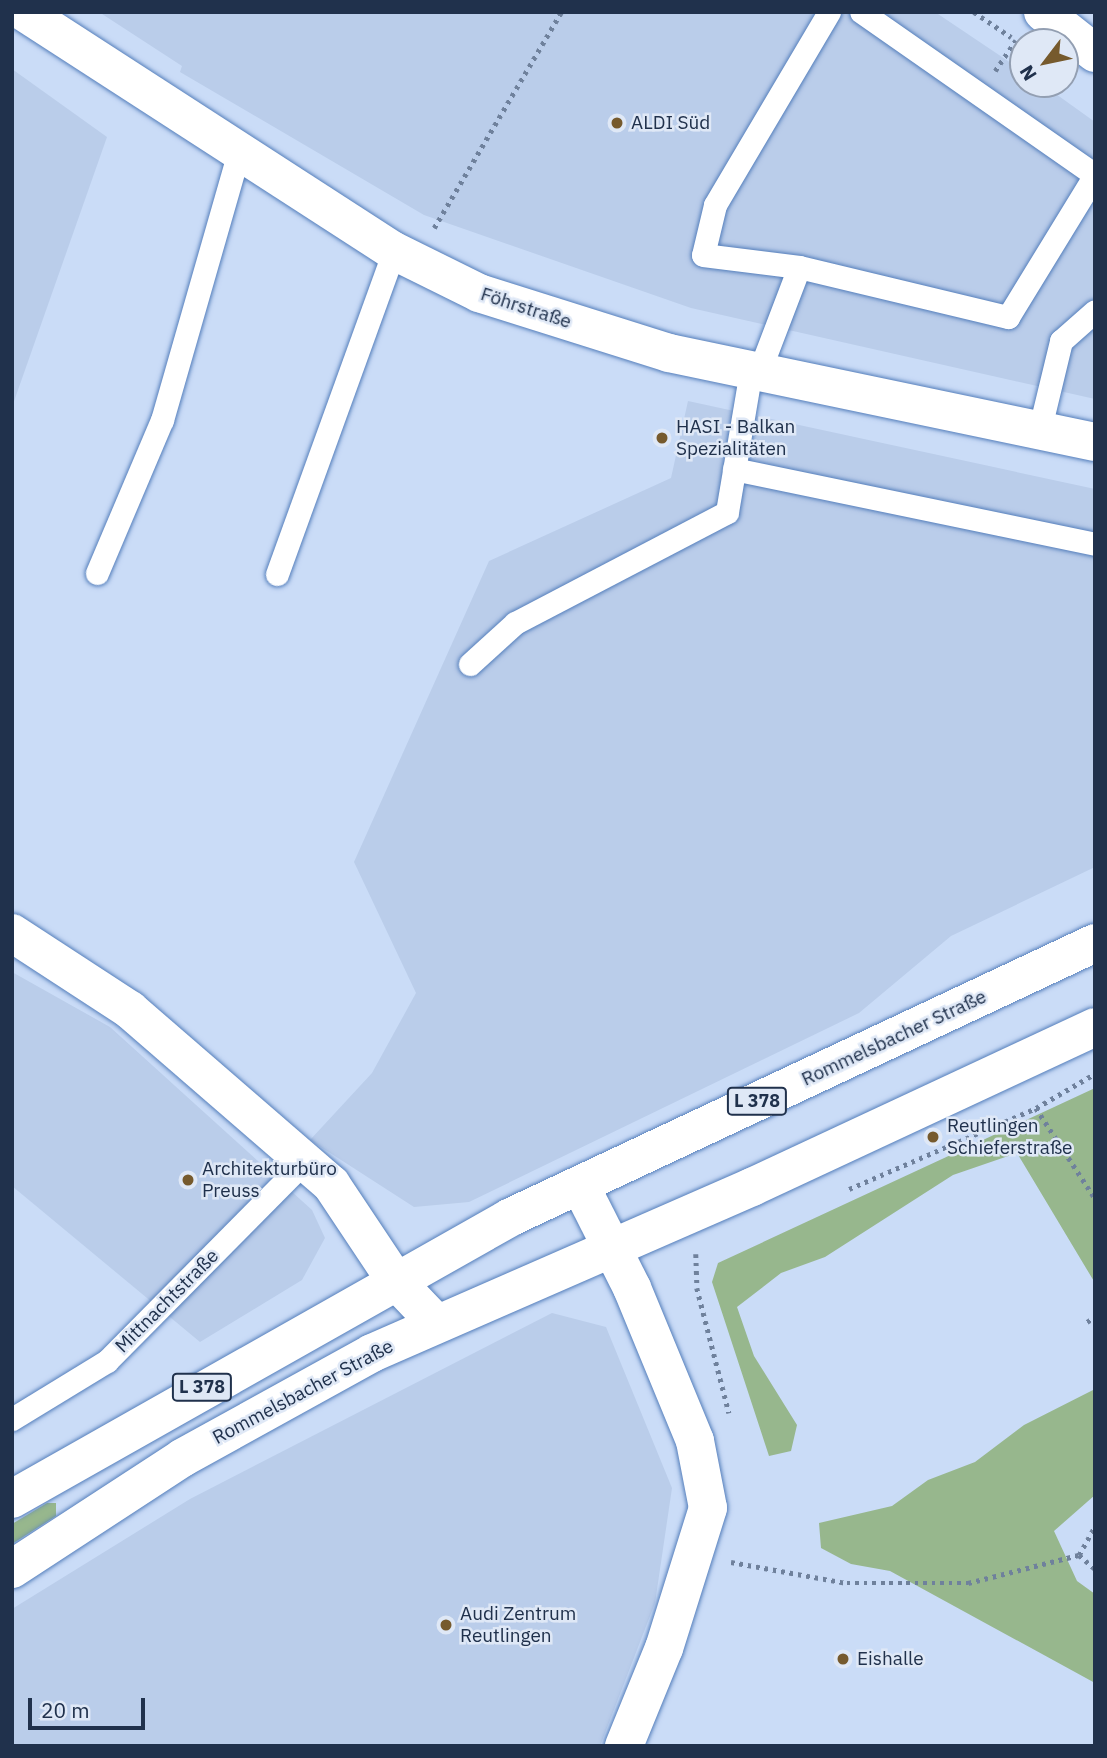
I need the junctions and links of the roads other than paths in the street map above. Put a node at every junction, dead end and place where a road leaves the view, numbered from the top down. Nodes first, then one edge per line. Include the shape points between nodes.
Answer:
1 (24, 12) edge
2 (829, 12) edge
3 (861, 12) edge
4 (1043, 12) edge
5 (1095, 52) edge
6 (240, 148) junction
7 (404, 257) junction
8 (799, 267) junction
9 (1095, 311) edge
10 (755, 371) junction
11 (1039, 432) junction
12 (1095, 442) edge
13 (734, 468) junction
14 (1095, 544) edge
15 (97, 573) dead end
16 (277, 574) dead end
17 (470, 664) dead end
18 (12, 933) edge
19 (1095, 943) edge
20 (1095, 1027) edge
21 (304, 1162) junction
22 (579, 1185) junction
23 (610, 1247) junction
24 (395, 1280) junction
25 (435, 1322) junction
26 (12, 1419) edge
27 (12, 1499) edge
28 (12, 1569) edge
29 (624, 1746) edge

1 - 6 main road, Föhrstraße
2 - 8 lane via 715,205 703,255
3 - 8 lane via 1095,175 1008,317
4 - 5 main road
6 - 7 main road, Föhrstraße
6 - 15 lane via 162,420
7 - 10 main road, Föhrstraße via 524,309 669,353
7 - 16 lane
8 - 10 lane
9 - 11 lane via 1060,341
10 - 11 main road, Föhrstraße
10 - 13 lane
11 - 12 main road, Föhrstraße
13 - 14 lane
13 - 17 lane via 727,512 515,623
18 - 21 main road via 130,1010
19 - 22 main road, Rommelsbacher Straße / L 378
20 - 23 main road, Rommelsbacher Straße / L 378
21 - 24 main road via 351,1208
21 - 26 lane, Mittnachtstraße via 107,1362
22 - 23 main road
22 - 24 main road, Rommelsbacher Straße / L 378
23 - 25 main road, Rommelsbacher Straße / L 378
23 - 29 main road via 695,1441 708,1508 664,1648
24 - 25 main road
24 - 27 main road, Rommelsbacher Straße / L 378
25 - 28 main road, Rommelsbacher Straße / L 378 via 182,1458

